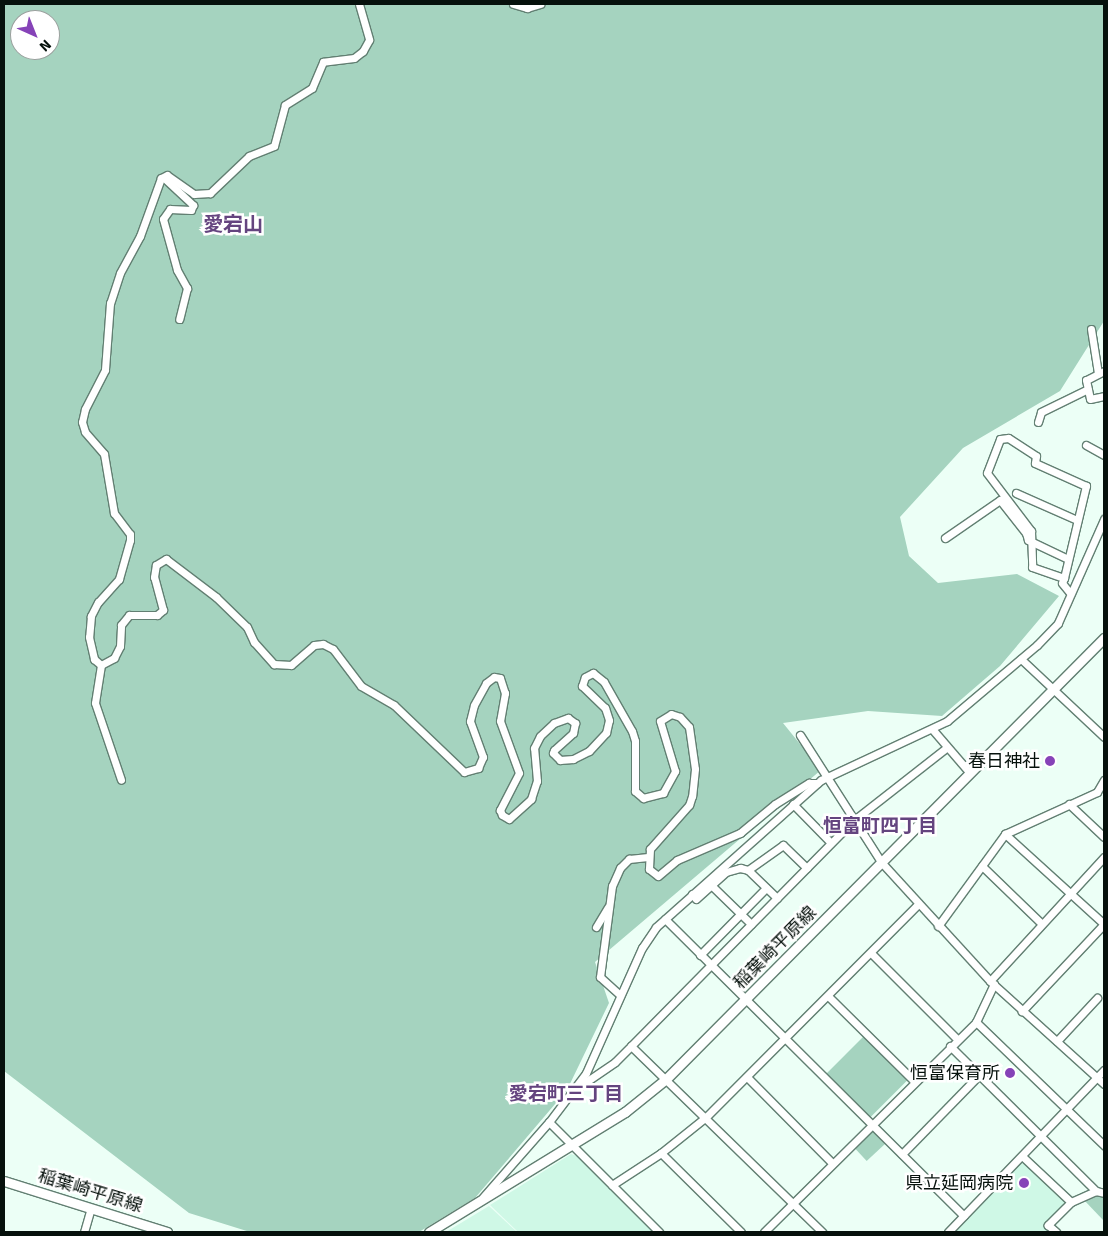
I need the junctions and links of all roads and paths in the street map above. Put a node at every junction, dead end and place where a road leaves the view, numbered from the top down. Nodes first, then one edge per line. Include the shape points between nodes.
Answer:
1 (359, 4) edge
2 (513, 4) edge
3 (540, 4) edge
4 (162, 176) junction
5 (179, 319) dead end
6 (1091, 329) dead end
7 (1101, 372) edge
8 (1088, 389) junction
9 (1104, 396) edge
10 (1038, 422) dead end
11 (1086, 445) dead end
12 (1104, 455) edge
13 (1016, 493) dead end
14 (1104, 519) edge
15 (1077, 520) junction
16 (945, 538) dead end
17 (1032, 543) junction
18 (1068, 559) junction
19 (1064, 578) junction
20 (1070, 593) junction
21 (1104, 638) edge
22 (1021, 659) junction
23 (101, 665) junction
24 (1052, 691) junction
25 (933, 730) junction
26 (800, 736) dead end
27 (1104, 737) edge
28 (946, 748) junction
29 (970, 774) junction
30 (827, 776) junction
31 (121, 780) dead end
32 (1104, 780) edge
33 (817, 783) junction
34 (792, 804) junction
35 (1069, 804) junction
36 (854, 820) junction
37 (1005, 834) junction
38 (1104, 838) edge
39 (831, 842) junction
40 (648, 857) junction
41 (1104, 857) edge
42 (882, 863) junction
43 (982, 866) junction
44 (807, 868) junction
45 (748, 870) junction
46 (711, 885) junction
47 (766, 888) junction
48 (1072, 893) junction
49 (692, 894) junction
50 (777, 898) junction
51 (918, 904) junction
52 (610, 905) junction
53 (740, 914) junction
54 (665, 919) junction
55 (751, 924) junction
56 (1042, 924) junction
57 (938, 926) junction
58 (596, 927) dead end
59 (871, 953) junction
60 (700, 956) junction
61 (711, 966) junction
62 (992, 983) junction
63 (620, 995) junction
64 (828, 996) junction
65 (1096, 998) dead end
66 (746, 1000) junction
67 (1022, 1011) junction
68 (976, 1022) junction
69 (785, 1039) junction
70 (957, 1039) junction
71 (1057, 1041) junction
72 (632, 1046) junction
73 (950, 1046) junction
74 (1104, 1070) edge
75 (979, 1075) junction
76 (747, 1077) junction
77 (1098, 1078) junction
78 (666, 1079) junction
79 (914, 1082) junction
80 (1104, 1084) edge
81 (575, 1090) junction
82 (1067, 1109) junction
83 (706, 1117) junction
84 (549, 1122) junction
85 (871, 1125) junction
86 (1041, 1136) junction
87 (571, 1145) junction
88 (1104, 1145) edge
89 (661, 1153) junction
90 (902, 1154) junction
91 (1022, 1156) junction
92 (832, 1163) junction
93 (4, 1181) edge
94 (612, 1184) junction
95 (1096, 1191) junction
96 (1104, 1192) edge
97 (480, 1201) junction
98 (1071, 1202) junction
99 (793, 1203) junction
100 (91, 1208) junction
101 (964, 1216) junction
102 (84, 1232) edge
103 (167, 1232) edge
104 (429, 1232) edge
105 (659, 1232) edge
106 (741, 1232) edge
107 (764, 1232) edge
108 (822, 1232) edge
109 (948, 1232) edge
110 (1056, 1232) edge

1 - 4 street via 368,31 367,46 354,58 325,60 320,64 312,88 285,105 274,146 248,156 210,193 194,194
2 - 3 street via 527,8
4 - 5 street via 193,205 191,210 170,209 164,218 177,270 188,288
4 - 23 street via 140,236 113,291 104,370 82,422 85,432 104,454 114,513 130,534 120,579 98,602 90,623 92,656
6 - 7 street
7 - 8 street via 1088,377
8 - 9 street via 1093,401
8 - 10 street via 1041,412
11 - 12 street
13 - 15 street
14 - 20 street
15 - 17 street via 1086,486 1035,463 1036,456 1008,438 1000,439 987,473 1031,531
15 - 18 street
16 - 17 street via 1000,500
17 - 18 street
17 - 19 street via 1032,567
18 - 19 street
19 - 20 street via 1062,583
20 - 22 street via 1052,631
21 - 24 main road, 稲葉崎平原線
22 - 24 street
22 - 25 street
23 - 31 street via 96,703
23 - 40 street via 119,650 121,625 125,618 137,613 157,615 162,610 154,578 156,565 166,559 216,597 247,626 254,642 274,664 291,665 309,648 328,646 361,686 394,706 464,772 478,768 483,758 470,720 474,705 486,683 494,677 500,678 505,693 500,721 519,773 500,810 502,816 509,818 531,799 537,781 534,748 540,736 554,722 568,718 575,723 573,733 554,750 560,760 573,759 589,751 606,733 609,720 605,708 582,686 585,677 593,673 604,682 632,731 635,791 643,798 663,793 675,771 660,721 671,714 680,717 689,727 695,769 689,805 656,840
24 - 27 street
24 - 29 main road, 稲葉崎平原線
25 - 28 street
25 - 30 street
26 - 30 street
28 - 29 street
28 - 36 street
29 - 42 main road, 稲葉崎平原線
30 - 33 street
30 - 36 street
32 - 35 street via 1097,792
33 - 34 street
33 - 40 street via 809,784 775,804 740,833 677,860 662,875 650,872
34 - 39 street
34 - 49 street
35 - 37 street
35 - 38 street
36 - 39 street
36 - 42 street
37 - 43 street
37 - 48 street
39 - 44 street
40 - 52 street via 634,857 620,868 612,886
41 - 48 street
42 - 51 street
42 - 66 main road, 稲葉崎平原線
43 - 56 street
43 - 57 street
44 - 45 street via 783,845
44 - 50 street
45 - 46 street via 726,872
45 - 47 street
46 - 49 street via 696,899
46 - 53 street
47 - 50 street
47 - 53 street
48 - 56 street
48 - 67 street via 1104,924
49 - 54 street
50 - 55 street
51 - 57 street
51 - 59 street
52 - 58 street
52 - 63 street via 600,977
53 - 55 street
53 - 60 street
54 - 60 street
54 - 63 street via 647,938
55 - 61 street
56 - 62 street
57 - 62 street
59 - 64 street
59 - 70 street
60 - 61 street
61 - 66 street
61 - 72 street
62 - 67 street
62 - 68 street
63 - 81 street via 601,1045
64 - 69 street
64 - 79 street
65 - 71 street
66 - 69 street
66 - 78 main road, 稲葉崎平原線
67 - 71 street
68 - 70 street
68 - 82 street
69 - 76 street
69 - 85 street
70 - 73 street
71 - 77 street
72 - 78 street
72 - 81 street
73 - 75 street
73 - 79 street
74 - 77 street
75 - 86 street
75 - 90 street
76 - 83 street
76 - 92 street
77 - 80 street
77 - 82 street
78 - 83 street
78 - 87 main road, 稲葉崎平原線 via 625,1112
79 - 85 street
81 - 84 street
82 - 86 street
82 - 88 street
83 - 89 street
83 - 99 street
84 - 87 street
84 - 97 street
85 - 90 street
85 - 92 street
86 - 91 street
86 - 95 street
87 - 94 street
87 - 97 main road, 稲葉崎平原線
89 - 94 street
89 - 106 street
90 - 101 street
91 - 98 street
91 - 101 street
92 - 99 street
93 - 100 main road, 稲葉崎平原線
94 - 105 street
95 - 96 street
95 - 98 street
97 - 104 main road, 稲葉崎平原線
98 - 110 street via 1048,1224
99 - 107 street
99 - 108 street
100 - 102 street
100 - 103 main road, 稲葉崎平原線
101 - 109 street

